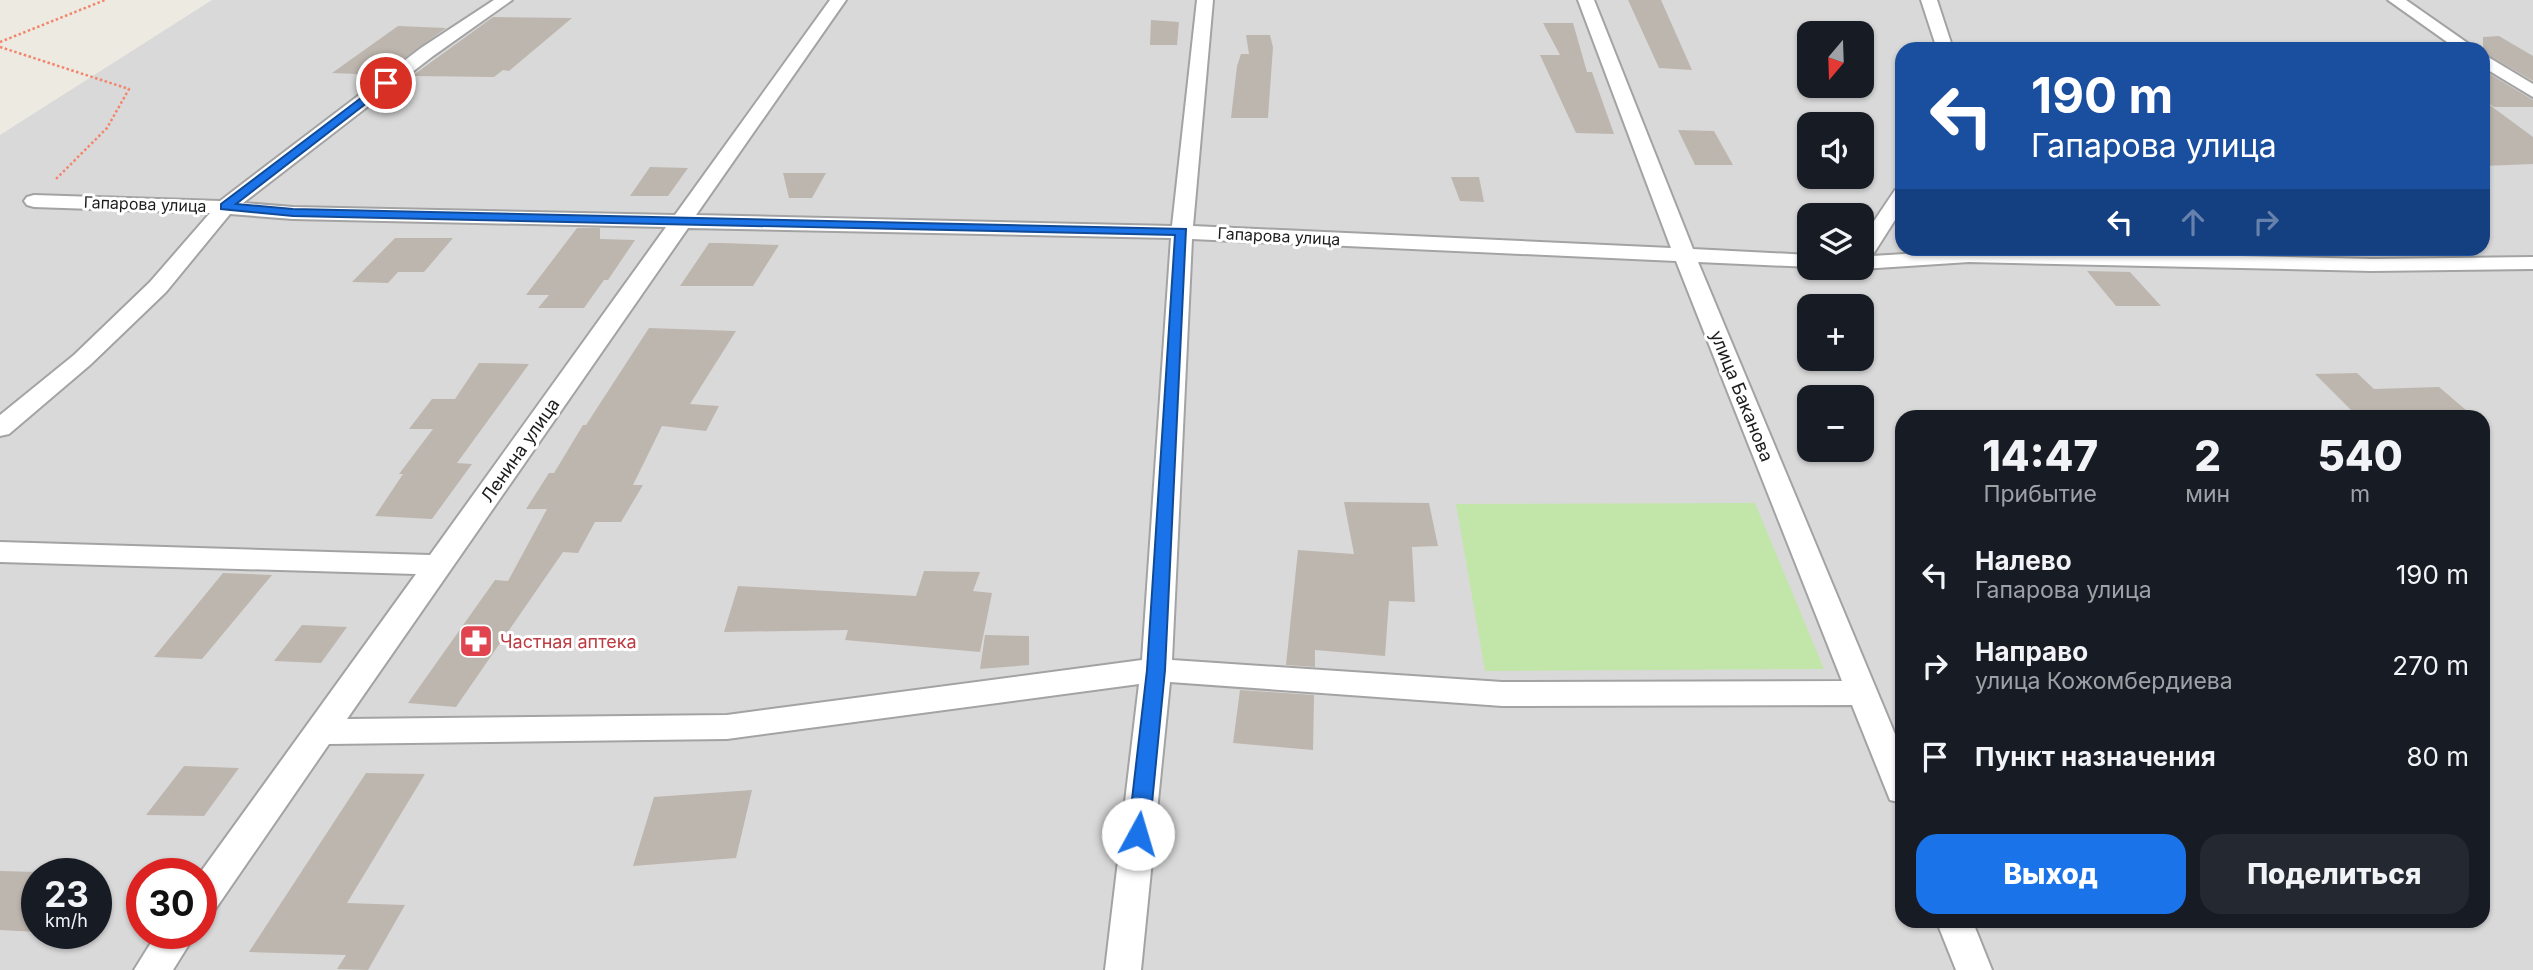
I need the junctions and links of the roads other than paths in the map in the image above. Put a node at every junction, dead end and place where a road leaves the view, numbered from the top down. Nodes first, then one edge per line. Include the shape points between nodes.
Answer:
1 (504, 0) edge
2 (838, 0) edge
3 (1205, 0) edge
4 (1586, 0) edge
5 (1929, 0) edge
6 (2396, 0) edge
7 (1943, 42) edge
8 (2459, 42) edge
9 (2490, 64) edge
10 (2533, 92) edge
11 (34, 201) road end
12 (1895, 205) edge
13 (225, 207) junction
14 (683, 219) junction
15 (1182, 232) junction
16 (1874, 237) edge
17 (1684, 254) junction
18 (1797, 260) edge
19 (1874, 262) edge
20 (2533, 263) edge
21 (0, 428) edge
22 (0, 552) edge
23 (438, 565) junction
24 (1156, 670) junction
25 (1864, 693) junction
26 (320, 732) junction
27 (1895, 772) edge
28 (217, 877) edge
29 (1957, 928) edge
30 (167, 949) edge
31 (152, 970) edge
32 (1124, 970) edge
33 (1974, 970) edge

1 - 13 street via 427,51
2 - 14 street, Ленина улица
3 - 15 street
4 - 17 street, улица Баканова
5 - 7 street
6 - 8 street
9 - 10 street
11 - 13 street, Гапарова улица
12 - 16 street
13 - 14 street, Гапарова улица
13 - 21 street via 158,287 82,360
14 - 15 street, Гапарова улица
14 - 23 street, Ленина улица
15 - 17 street, Гапарова улица
15 - 24 street
17 - 18 street, Гапарова улица
17 - 25 street, улица Баканова
19 - 20 street via 1969,256 2372,265
22 - 23 street
23 - 26 street, Ленина улица
24 - 25 street via 1502,694
24 - 26 street via 727,727
24 - 32 street
25 - 27 street, улица Баканова
26 - 28 street, Ленина улица
29 - 33 street
30 - 31 street

